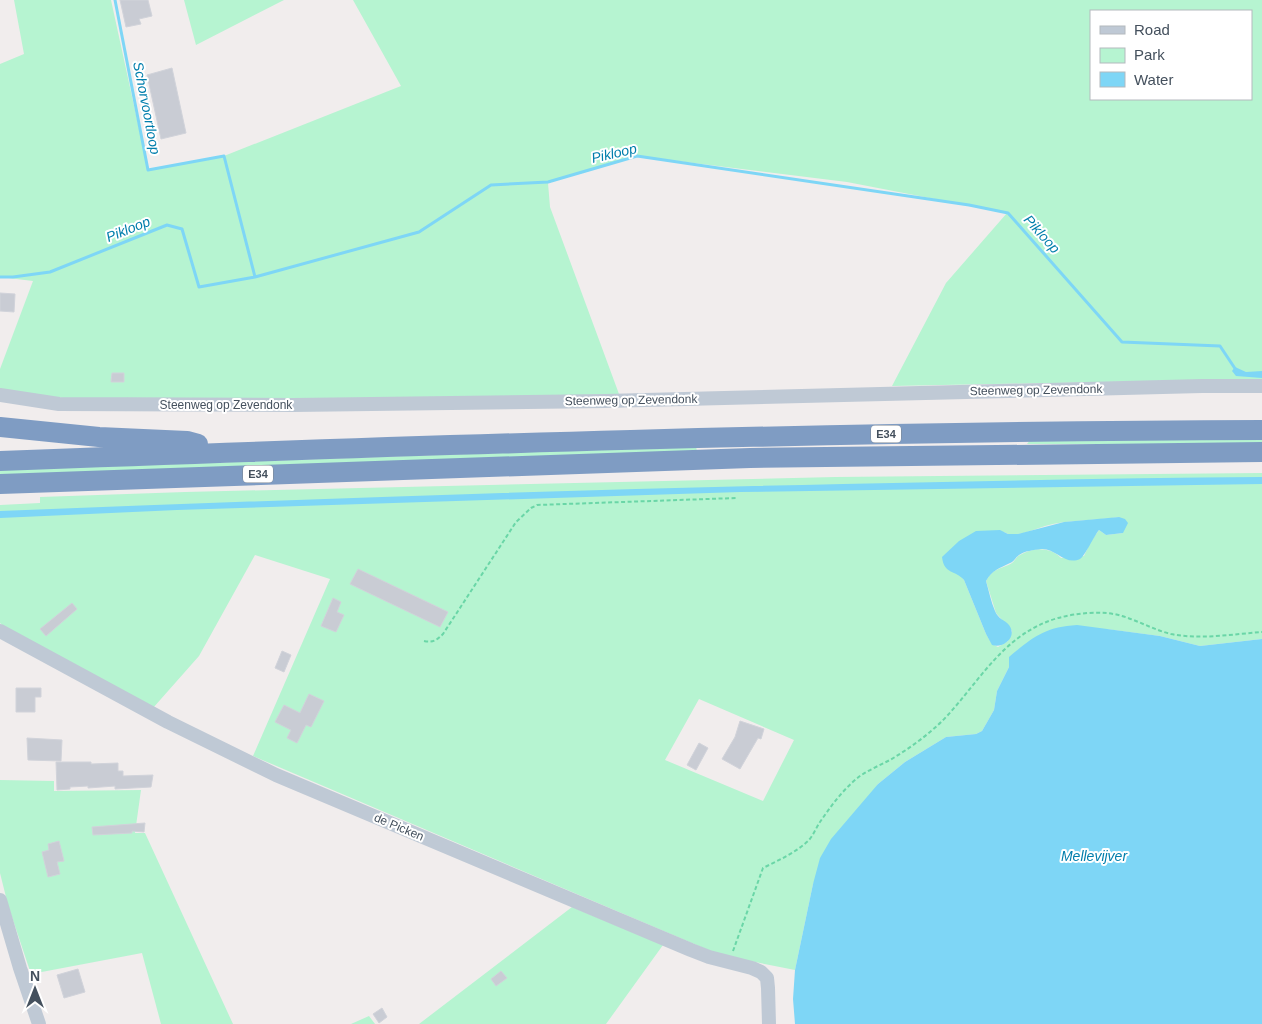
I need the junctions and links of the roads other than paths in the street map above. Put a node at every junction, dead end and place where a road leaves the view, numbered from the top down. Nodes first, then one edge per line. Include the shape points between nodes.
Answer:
1 (1262, 386) edge
2 (0, 395) edge
3 (0, 427) edge
4 (1262, 430) edge
5 (1262, 452) edge
6 (221, 453) junction
7 (0, 461) edge
8 (0, 484) edge
9 (0, 631) edge
10 (0, 900) edge
11 (39, 1024) edge
12 (769, 1024) edge

1 - 2 street, Steenweg op Zevendonk via 293,405 60,404
3 - 6 highway via 187,442
4 - 6 highway, E34 via 759,436
5 - 8 highway, E34 via 750,458
6 - 7 highway, E34
9 - 12 street, de Picken via 168,722 276,775 691,950 761,972 766,978
10 - 11 street

